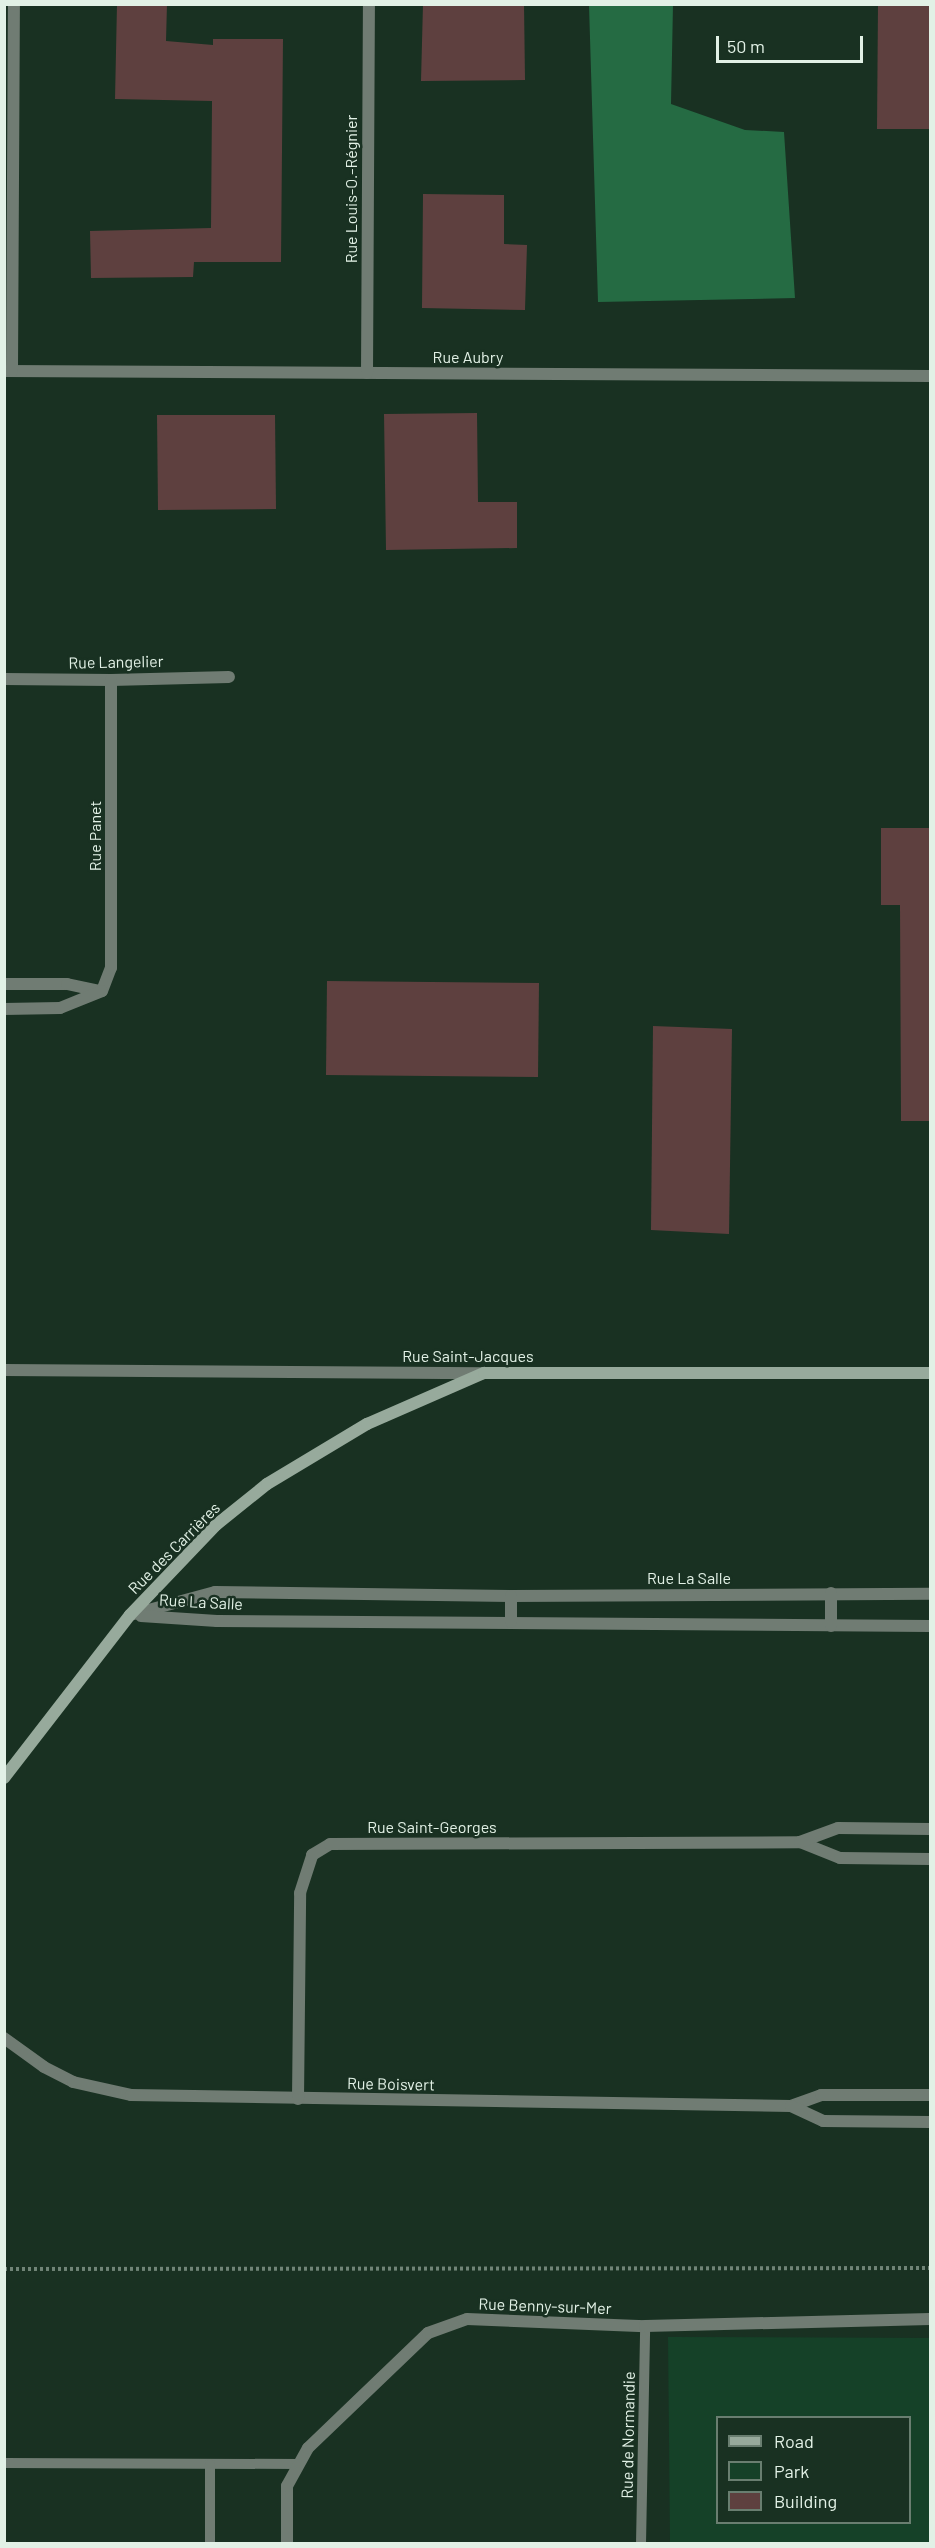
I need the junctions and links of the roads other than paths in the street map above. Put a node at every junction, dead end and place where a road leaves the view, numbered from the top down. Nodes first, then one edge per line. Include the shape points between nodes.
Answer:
1 (14, 4) edge
2 (369, 4) edge
3 (8, 371) edge
4 (367, 373) junction
5 (930, 376) edge
6 (229, 677) dead end
7 (4, 679) edge
8 (111, 680) junction
9 (4, 984) edge
10 (102, 991) junction
11 (4, 1009) edge
12 (4, 1370) edge
13 (484, 1372) junction
14 (930, 1373) edge
15 (831, 1593) junction
16 (930, 1594) edge
17 (511, 1596) junction
18 (130, 1615) junction
19 (511, 1622) junction
20 (831, 1626) junction
21 (930, 1626) edge
22 (4, 1778) edge
23 (930, 1829) edge
24 (800, 1842) junction
25 (930, 1859) edge
26 (4, 2038) edge
27 (930, 2095) edge
28 (298, 2099) junction
29 (791, 2106) junction
30 (930, 2122) edge
31 (930, 2319) edge
32 (645, 2326) junction
33 (4, 2463) edge
34 (210, 2464) junction
35 (299, 2464) junction
36 (210, 2544) edge
37 (287, 2544) edge
38 (641, 2544) edge

1 - 3 street
2 - 4 street, Rue Louis-O.-Régnier
3 - 4 street, Rue Aubry
4 - 5 street, Rue Aubry
6 - 8 street, Rue Langelier
7 - 8 street, Rue Langelier
8 - 10 street, Rue Panet via 111,968
9 - 10 street via 67,984
10 - 11 street via 60,1008
12 - 13 street, Rue Saint-Jacques
13 - 14 main road, Rue Saint-Jacques
13 - 18 main road, Rue des Carrières via 367,1424 267,1484 216,1525
15 - 16 street, Rue La Salle
15 - 17 street, Rue La Salle
15 - 20 street
17 - 18 street, Rue La Salle via 215,1592
17 - 19 street
18 - 19 street, Rue La Salle via 217,1621
18 - 22 main road, Rue des Carrières
19 - 20 street, Rue La Salle
20 - 21 street, Rue La Salle
23 - 24 street, Rue Saint-Georges via 838,1828
24 - 25 street, Rue Saint-Georges via 840,1858
24 - 28 street, Rue Saint-Georges via 330,1844 312,1856 300,1893
26 - 28 street, Rue Boisvert via 73,2082 131,2095
27 - 29 street, Rue Boisvert via 820,2095
28 - 29 street, Rue Boisvert
29 - 30 street, Rue Boisvert via 823,2121
31 - 32 street, Rue Benny-sur-Mer
32 - 35 street, Rue Benny-sur-Mer via 467,2319 428,2333 308,2448
32 - 38 lane, Rue de Normandie
33 - 34 lane
34 - 35 lane
34 - 36 lane
35 - 37 street, Rue Benny-sur-Mer via 287,2486

